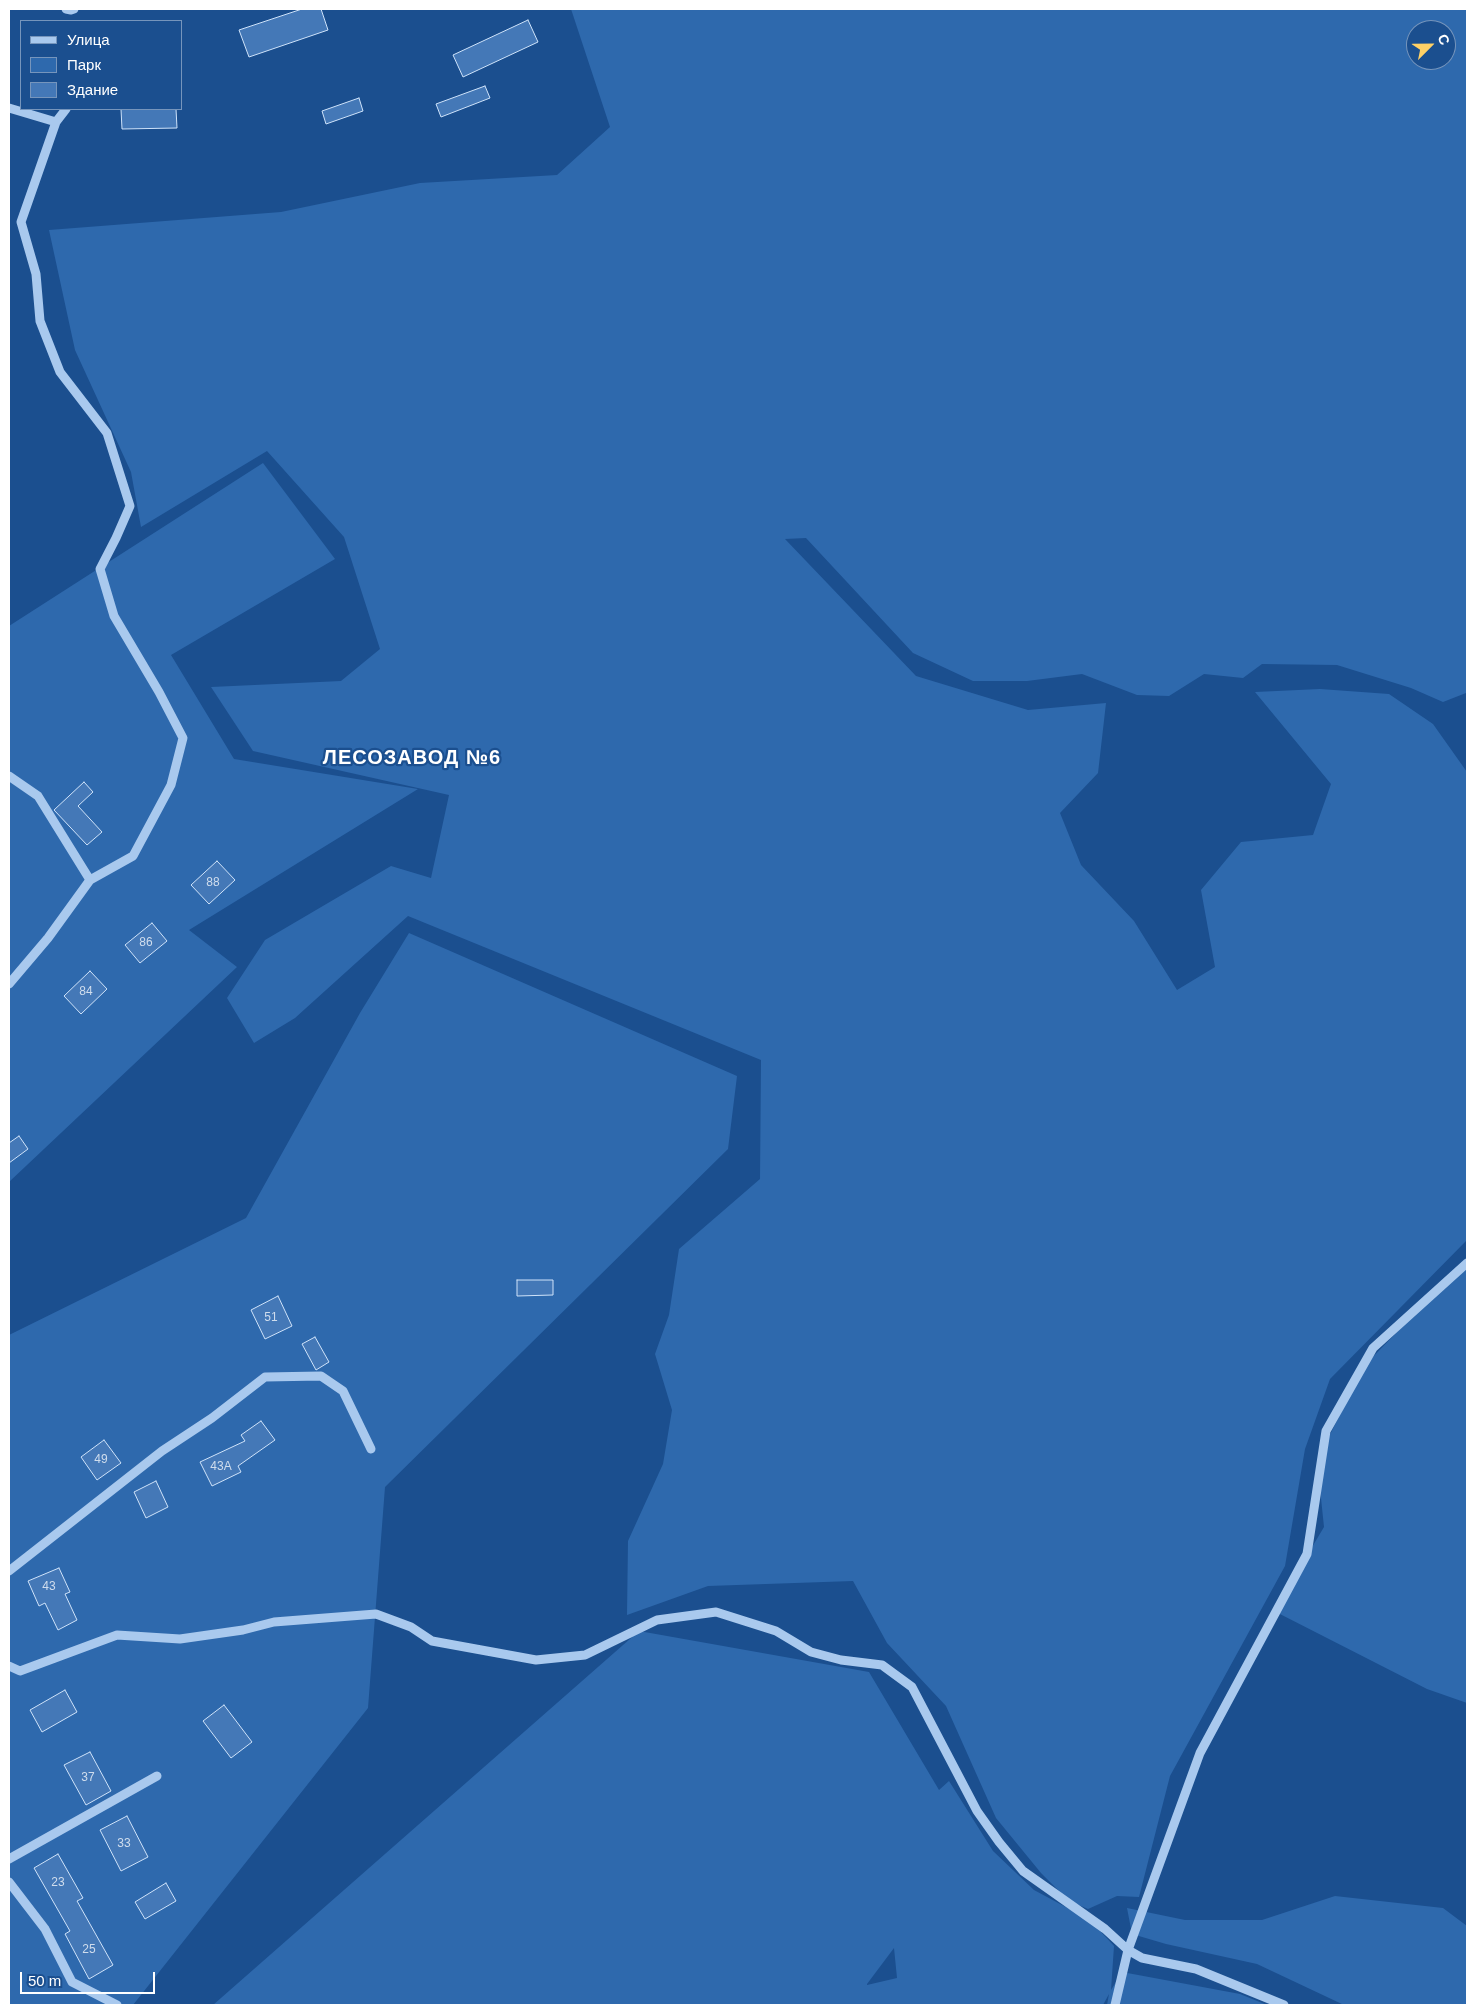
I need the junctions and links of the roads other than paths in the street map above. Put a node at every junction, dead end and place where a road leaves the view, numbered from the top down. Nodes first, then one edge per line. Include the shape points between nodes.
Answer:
1 (66, 9) edge
2 (74, 9) edge
3 (9, 108) edge
4 (65, 110) edge
5 (56, 122) junction
6 (9, 776) edge
7 (90, 880) junction
8 (9, 984) edge
9 (1467, 1263) edge
10 (371, 1449) dead end
11 (9, 1571) edge
12 (9, 1666) edge
13 (157, 1776) dead end
14 (9, 1859) edge
15 (9, 1882) edge
16 (1128, 1950) junction
17 (117, 2005) edge
18 (1115, 2005) edge
19 (1284, 2005) edge

1 - 2 street
3 - 5 street
4 - 5 street
5 - 7 street via 21,222 36,274 40,321 60,372 107,433 130,506 100,569 114,616 183,738 171,785 133,856
6 - 7 street via 38,796
7 - 8 street via 48,938
9 - 16 street via 1373,1348 1326,1431 1307,1554 1200,1752
10 - 11 street via 343,1392 321,1376 265,1377 162,1451
12 - 16 street via 20,1671 117,1635 180,1639 274,1622 376,1614 412,1627 432,1641 536,1660 585,1656 657,1620 716,1612 776,1631 811,1652 882,1665 912,1687 977,1811 999,1842 1023,1871 1105,1929
13 - 14 street
15 - 17 street via 45,1929 72,1982
16 - 18 street
16 - 19 street via 1142,1958 1196,1969

